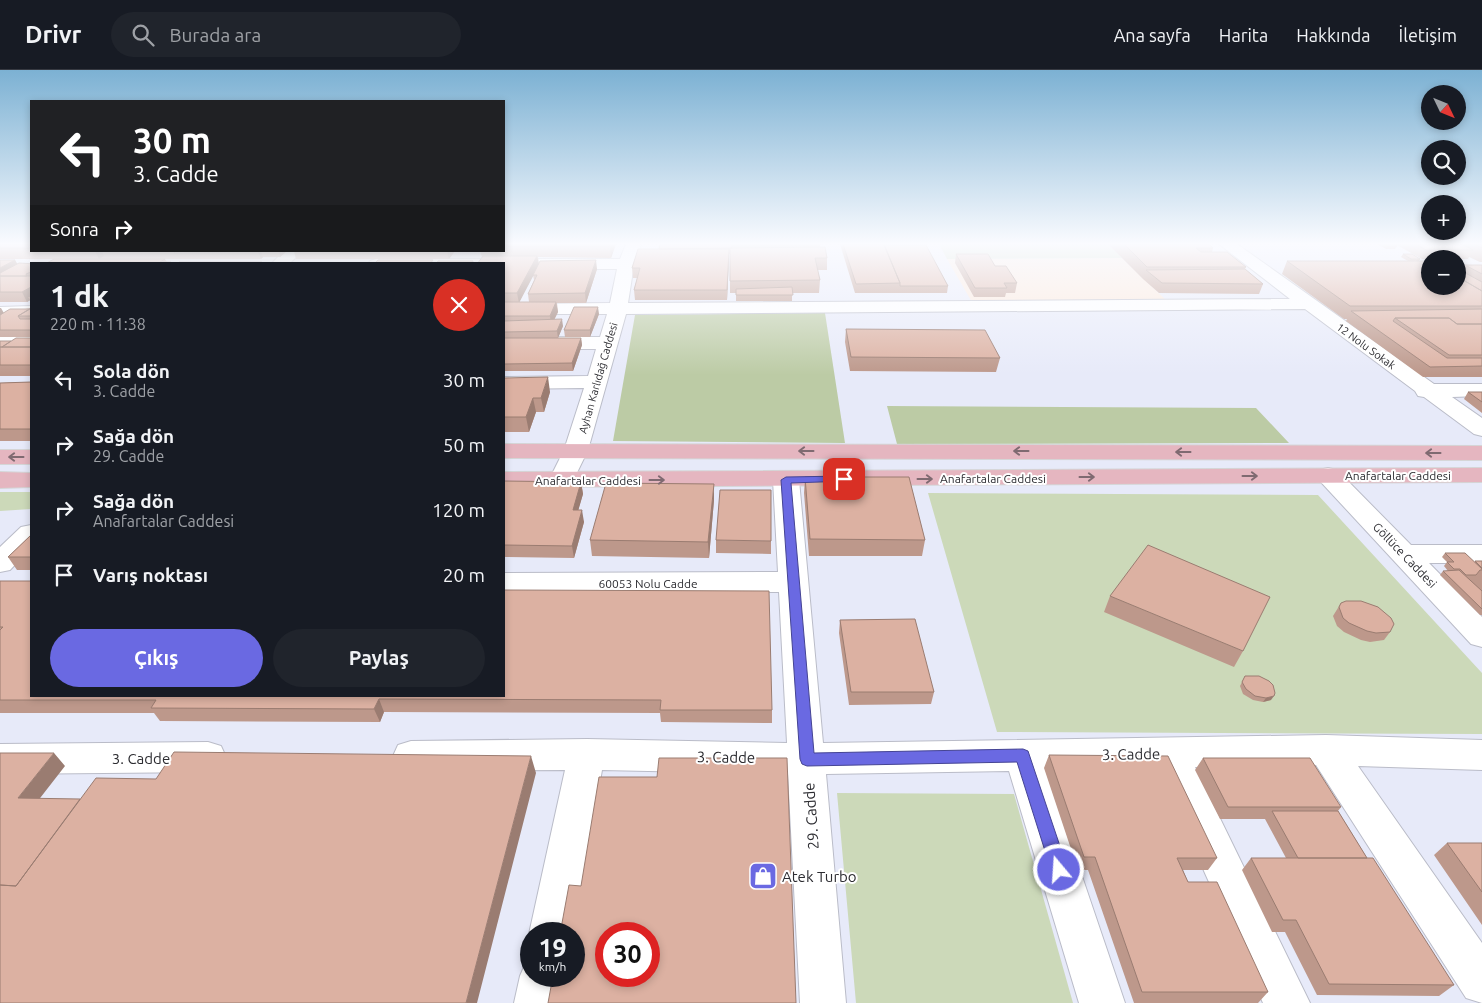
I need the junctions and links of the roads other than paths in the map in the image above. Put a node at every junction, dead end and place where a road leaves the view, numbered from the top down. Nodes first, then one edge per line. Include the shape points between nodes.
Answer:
1 (622, 288) edge
2 (1286, 288) edge
3 (1309, 304) junction
4 (505, 309) edge
5 (618, 309) junction
6 (30, 311) edge
7 (0, 312) edge
8 (0, 341) edge
9 (30, 341) edge
10 (505, 343) edge
11 (608, 343) junction
12 (597, 382) junction
13 (505, 383) edge
14 (1482, 390) edge
15 (1426, 391) junction
16 (1482, 430) edge
17 (576, 450) junction
18 (505, 451) edge
19 (1308, 452) junction
20 (1482, 453) edge
21 (30, 456) edge
22 (0, 457) edge
23 (1328, 475) junction
24 (1482, 475) edge
25 (0, 480) edge
26 (30, 480) edge
27 (505, 480) edge
28 (562, 480) junction
29 (786, 480) junction
30 (30, 535) edge
31 (1405, 554) junction
32 (1482, 554) edge
33 (5, 577) edge
34 (793, 582) junction
35 (505, 583) edge
36 (1481, 635) edge
37 (1326, 750) junction
38 (1170, 753) junction
39 (587, 754) junction
40 (1482, 755) edge
41 (378, 756) edge
42 (1023, 756) junction
43 (239, 757) edge
44 (0, 759) edge
45 (807, 759) junction
46 (553, 922) edge
47 (1482, 982) edge
48 (541, 987) edge
49 (537, 1003) edge
50 (823, 1003) edge
51 (1102, 1003) edge
52 (1287, 1003) edge

1 - 5 street, Ayhan Karlıdağ Caddesi
2 - 3 street, 12 Nolu Sokak
3 - 5 street
3 - 15 street, 12 Nolu Sokak
4 - 5 street
5 - 11 street, Ayhan Karlıdağ Caddesi
6 - 7 street
8 - 9 street
10 - 11 street
11 - 12 street, Ayhan Karlıdağ Caddesi
12 - 13 street
12 - 17 street, Ayhan Karlıdağ Caddesi
14 - 15 street
15 - 16 street, 12 Nolu Sokak
17 - 18 main road, Anafartalar Caddesi
19 -> 17 main road, Anafartalar Caddesi
17 - 28 street, Ayhan Karlıdağ Caddesi
20 -> 19 main road, Anafartalar Caddesi
19 - 23 main road
21 -> 22 main road
23 - 24 main road, Anafartalar Caddesi
29 -> 23 main road, Anafartalar Caddesi
23 - 31 street, Göllüce Caddesi
25 - 26 main road
27 - 28 main road, Anafartalar Caddesi
28 -> 29 main road, Anafartalar Caddesi
29 - 34 street, 29. Cadde
30 - 33 street
31 - 32 street
31 - 36 street, Göllüce Caddesi
34 - 35 street, 60053 Nolu Cadde
34 - 45 street, 29. Cadde
37 - 38 street, 3. Cadde
37 - 40 street, 3. Cadde
37 - 47 street
38 - 42 street, 3. Cadde
38 - 52 street
39 - 41 street, 3. Cadde
39 - 45 street, 3. Cadde
39 - 46 street
42 - 45 street, 3. Cadde
42 - 51 street
43 - 44 street, 3. Cadde
45 - 50 street, 29. Cadde
48 - 49 street

